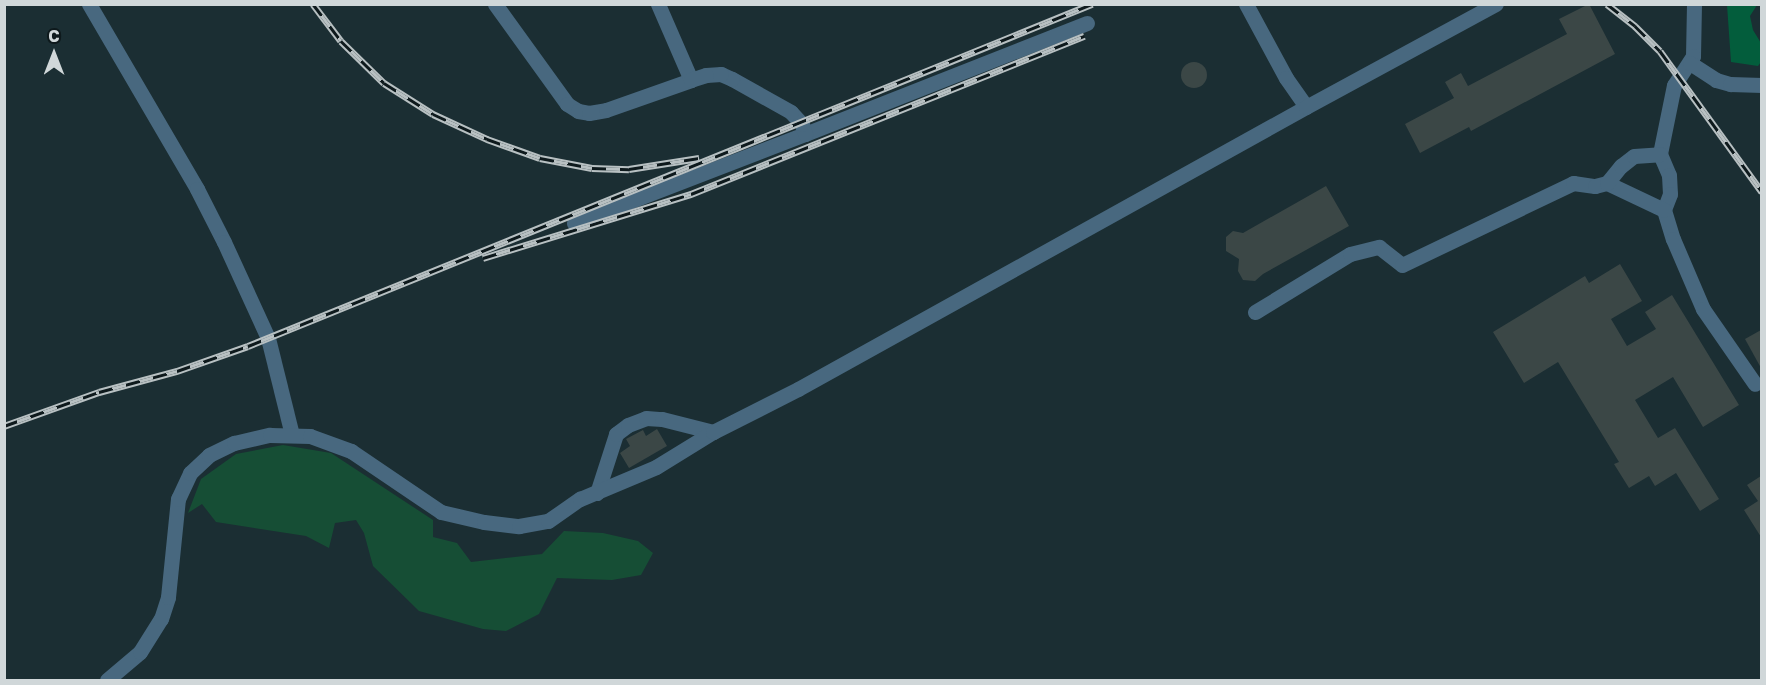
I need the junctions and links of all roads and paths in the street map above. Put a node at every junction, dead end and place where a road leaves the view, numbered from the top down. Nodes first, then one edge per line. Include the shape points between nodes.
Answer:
1 (89, 4) edge
2 (495, 4) edge
3 (658, 4) edge
4 (1246, 4) edge
5 (1496, 4) edge
6 (1694, 4) edge
7 (1087, 23) dead end
8 (1690, 63) junction
9 (691, 80) junction
10 (1761, 85) edge
11 (1306, 107) junction
12 (806, 134) junction
13 (1660, 154) junction
14 (1607, 183) junction
15 (1664, 210) junction
16 (574, 223) dead end
17 (1255, 312) dead end
18 (1755, 384) dead end
19 (713, 432) junction
20 (292, 435) junction
21 (597, 493) junction
22 (107, 681) edge

1 - 20 lane via 224,242 268,338
2 - 9 lane via 553,86 578,111 606,110
3 - 9 lane
4 - 11 lane
5 - 11 lane
6 - 8 lane
7 - 12 lane
8 - 10 lane via 1716,80
8 - 13 lane via 1671,93
9 - 12 lane via 721,74 732,79 790,112
11 - 19 lane via 798,389
12 - 16 lane
13 - 14 lane via 1634,156
13 - 15 lane via 1669,175 1670,194
14 - 15 lane
14 - 17 lane via 1573,183 1402,265 1379,247 1350,254
15 - 18 lane via 1703,309
19 - 21 lane via 656,467
19 - 21 lane via 663,419 646,418 628,425 616,434
20 - 21 lane via 310,436 351,452 441,512 484,522 519,526 548,521 580,499
20 - 22 lane via 270,435 234,443 209,455 190,472 178,499 168,597 161,619 140,652

